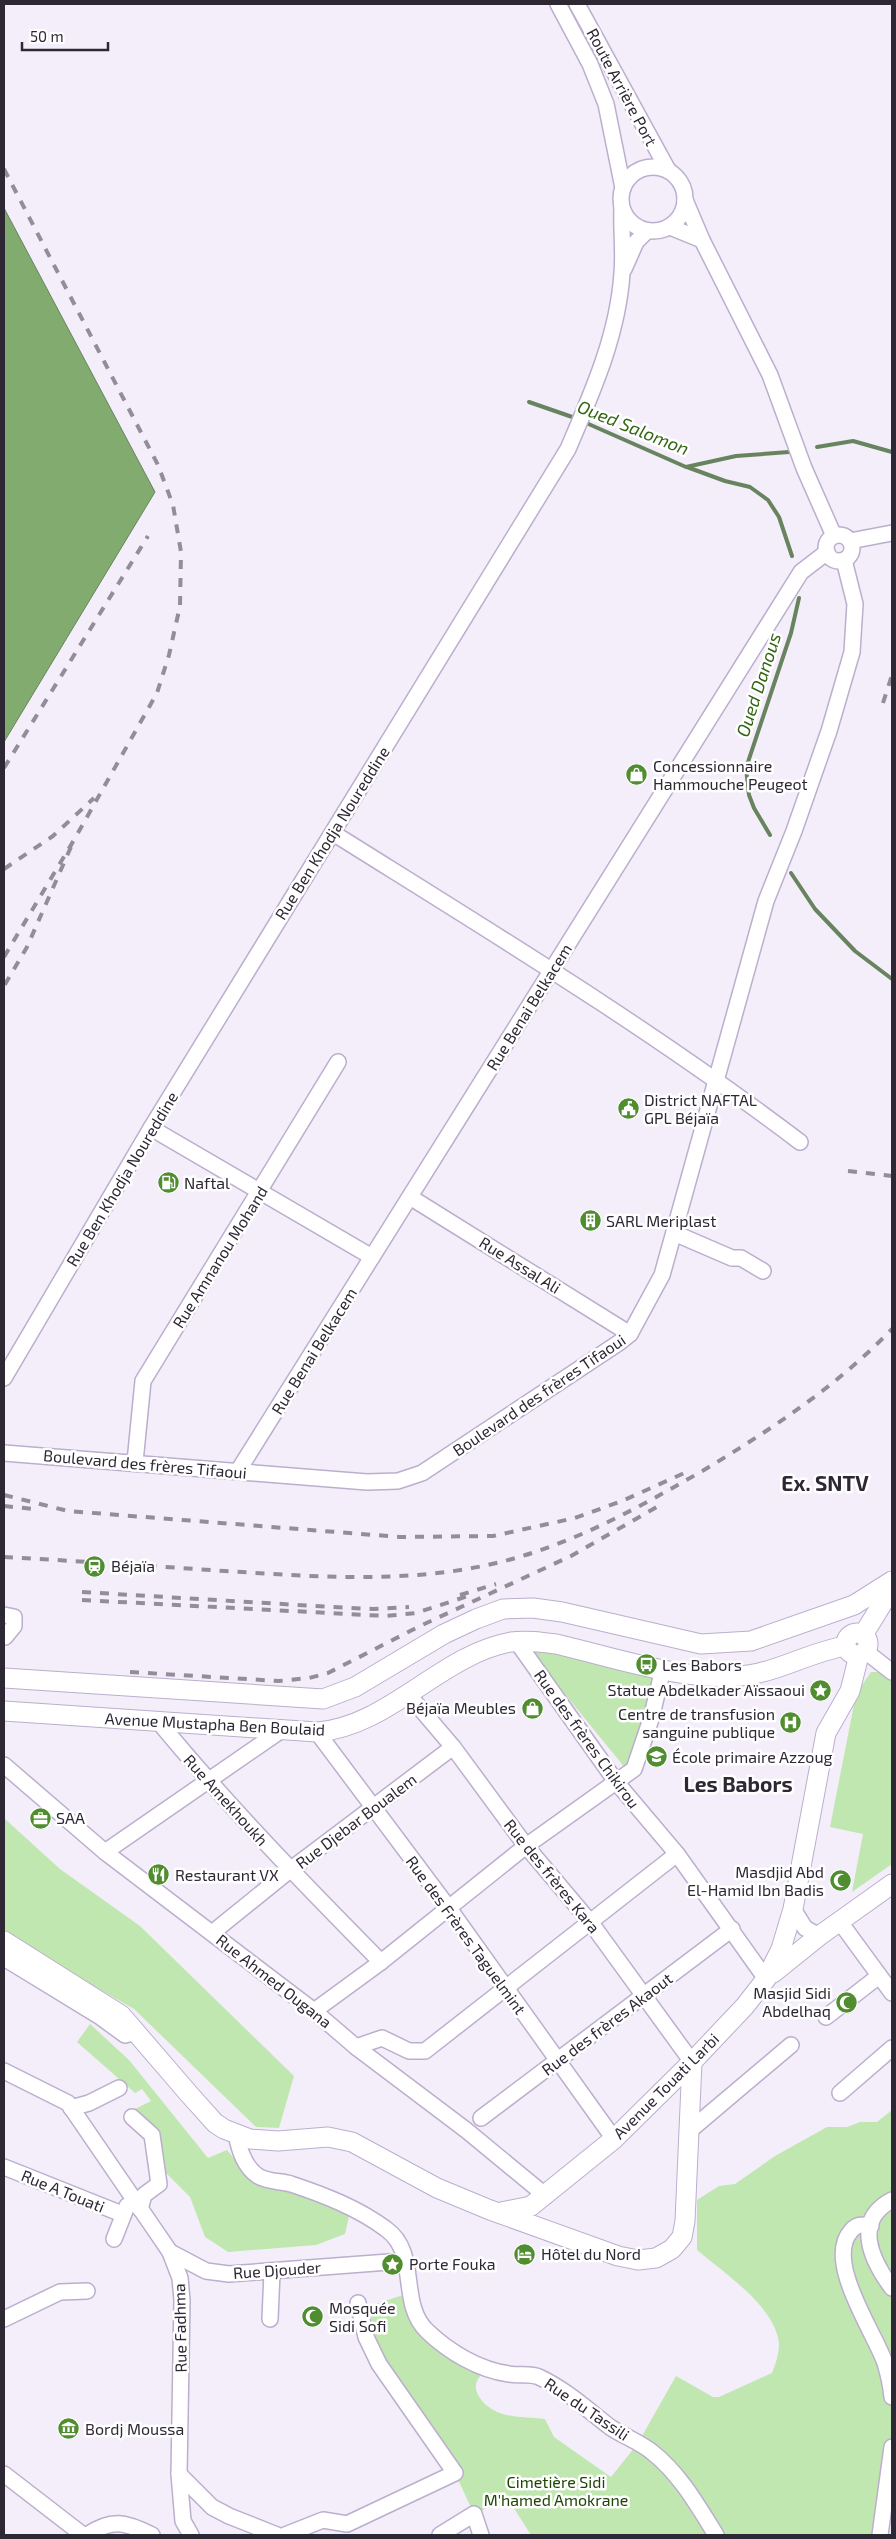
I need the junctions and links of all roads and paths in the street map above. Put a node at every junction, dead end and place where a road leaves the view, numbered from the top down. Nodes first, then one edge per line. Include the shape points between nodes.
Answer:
1 (558, 4) edge
2 (577, 4) edge
3 (668, 170) junction
4 (623, 188) junction
5 (685, 200) junction
6 (622, 208) junction
7 (670, 227) junction
8 (648, 231) junction
9 (702, 240) junction
10 (622, 273) junction
11 (892, 533) edge
12 (834, 536) junction
13 (850, 541) junction
14 (827, 552) junction
15 (844, 560) junction
16 (333, 833) junction
17 (552, 970) junction
18 (338, 1062) dead end
19 (717, 1079) junction
20 (151, 1128) junction
21 (800, 1142) dead end
22 (261, 1192) junction
23 (410, 1197) junction
24 (674, 1233) junction
25 (372, 1258) junction
26 (763, 1271) dead end
27 (630, 1334) junction
28 (4, 1378) edge
29 (4, 1452) edge
30 (136, 1462) junction
31 (238, 1471) junction
32 (892, 1581) edge
33 (892, 1588) edge
34 (892, 1605) edge
35 (830, 1612) junction
36 (4, 1615) edge
37 (4, 1641) edge
38 (517, 1642) junction
39 (859, 1644) junction
40 (663, 1669) junction
41 (892, 1672) edge
42 (4, 1678) edge
43 (408, 1694) junction
44 (4, 1711) edge
45 (158, 1721) junction
46 (283, 1729) junction
47 (317, 1732) junction
48 (453, 1747) junction
49 (4, 1765) edge
50 (208, 1781) junction
51 (617, 1783) junction
52 (373, 1809) junction
53 (526, 1846) junction
54 (105, 1852) junction
55 (678, 1854) junction
56 (290, 1870) junction
57 (892, 1884) edge
58 (448, 1907) junction
59 (793, 1909) junction
60 (840, 1922) junction
61 (591, 1923) junction
62 (732, 1929) junction
63 (212, 1933) junction
64 (820, 1936) junction
65 (4, 1941) edge
66 (4, 1958) edge
67 (381, 1962) junction
68 (879, 1976) junction
69 (766, 1979) junction
70 (505, 1990) junction
71 (892, 1993) edge
72 (645, 1996) junction
73 (314, 2011) junction
74 (826, 2017) dead end
75 (137, 2032) junction
76 (791, 2045) dead end
77 (356, 2047) junction
78 (892, 2048) edge
79 (557, 2061) junction
80 (692, 2062) junction
81 (4, 2071) edge
82 (119, 2088) dead end
83 (840, 2093) dead end
84 (71, 2108) junction
85 (132, 2117) dead end
86 (481, 2118) dead end
87 (688, 2132) junction
88 (236, 2134) junction
89 (614, 2139) junction
90 (4, 2167) edge
91 (546, 2196) junction
92 (892, 2200) edge
93 (136, 2203) junction
94 (490, 2210) junction
95 (122, 2214) junction
96 (871, 2226) junction
97 (543, 2230) junction
98 (114, 2239) dead end
99 (174, 2257) junction
100 (397, 2261) junction
101 (272, 2272) junction
102 (892, 2288) edge
103 (87, 2291) dead end
104 (852, 2295) junction
105 (358, 2303) dead end
106 (4, 2319) edge
107 (270, 2319) dead end
108 (892, 2354) edge
109 (892, 2397) edge
110 (892, 2447) edge
111 (4, 2474) edge
112 (179, 2474) junction
113 (890, 2493) edge
114 (85, 2535) edge
115 (152, 2535) edge
116 (191, 2535) edge
117 (277, 2535) edge
118 (286, 2535) edge
119 (440, 2535) edge
120 (482, 2535) edge
121 (716, 2535) edge
122 (880, 2535) edge

1 - 4 street, Route Arrière Port via 590,64 606,104
2 - 3 street, Route Arrière Port
3 - 4 street via 657,167 637,172
3 - 5 street via 681,182
4 - 6 street
5 - 7 street via 678,220
5 - 9 street
6 - 8 street via 632,223
6 - 10 street, Rue Ben Khodja Noureddine
7 - 8 street
7 - 9 street
8 - 10 street, Rue Ben Khodja Noureddine via 636,242
9 - 12 street via 770,375 804,468
10 - 16 street, Rue Ben Khodja Noureddine via 596,383 568,449
11 - 13 street
12 - 13 street via 841,535
12 - 14 street via 829,541
13 - 15 street via 852,550
14 - 15 street via 836,560
14 - 17 street, Rue Benai Belkacem via 801,572
15 - 19 street, Boulevard des frères Tifaoui via 855,604 852,652 829,731 766,900
16 - 17 street
16 - 20 street, Rue Ben Khodja Noureddine
17 - 19 street
17 - 23 street, Rue Benai Belkacem
18 - 22 street, Rue Amnanou Mohand
19 - 21 street
19 - 24 street, Boulevard des frères Tifaoui
20 - 22 street
20 - 28 street, Rue Ben Khodja Noureddine
22 - 25 street
22 - 30 street, Rue Amnanou Mohand via 143,1381
23 - 25 street, Rue Benai Belkacem
23 - 27 street, Rue Assal Ali
24 - 26 street via 732,1258 741,1258
24 - 27 street, Boulevard des frères Tifaoui via 662,1275
25 - 31 street, Rue Benai Belkacem
27 - 31 street, Boulevard des frères Tifaoui via 422,1473 398,1481 367,1482
29 - 30 street, Boulevard des frères Tifaoui
30 - 31 street, Boulevard des frères Tifaoui
32 - 35 main road, Avenue Mustapha Ben Boulaid via 854,1605
33 - 39 main road
34 - 39 main road
35 - 39 main road
35 - 42 main road, Avenue Mustapha Ben Boulaid via 751,1641 700,1644 562,1612 533,1608 503,1610 452,1630 355,1687 323,1699
36 - 37 street via 14,1617 14,1626
38 - 40 main road, Avenue Mustapha Ben Boulaid via 556,1644
38 - 43 main road, Avenue Mustapha Ben Boulaid via 488,1649
38 - 51 street, Rue des frères Chikirou
39 - 40 main road, Avenue Mustapha Ben Boulaid via 823,1650 758,1673 698,1677
39 - 41 street
39 - 59 main road, Avenue Touati Larbi via 850,1691 826,1733
40 - 51 street via 634,1769
43 - 47 main road, Avenue Mustapha Ben Boulaid via 348,1726
43 - 48 street, Rue des frères Kara
44 - 45 main road, Avenue Mustapha Ben Boulaid
45 - 46 main road, Avenue Mustapha Ben Boulaid
45 - 50 street, Rue Amekhoukh
46 - 47 main road, Avenue Mustapha Ben Boulaid
46 - 50 street
47 - 52 street, Rue des Frères Taguelmint
48 - 52 street, Rue Djebar Boualem
48 - 53 street, Rue des frères Kara
49 - 54 street, Rue Ahmed Ougana
50 - 54 street
50 - 56 street, Rue Amekhoukh
51 - 53 street
51 - 55 street, Rue des frères Chikirou
52 - 56 street, Rue Djebar Boualem
52 - 58 street, Rue des Frères Taguelmint
53 - 58 street
53 - 61 street, Rue des frères Kara
54 - 63 street, Rue Ahmed Ougana
55 - 61 street
55 - 62 street, Rue des frères Chikirou
56 - 63 street, Rue Djebar Boualem
56 - 67 street, Rue Amekhoukh
57 - 60 main road
58 - 67 street
58 - 70 street, Rue des Frères Taguelmint
59 - 64 street via 805,1928
59 - 69 main road, Avenue Touati Larbi via 781,1949
60 - 64 main road
60 - 68 street
61 - 70 street
61 - 72 street, Rue des frères Kara
62 - 69 street, Rue des frères Chikirou
62 - 72 street, Rue des frères Akaout
63 - 73 street, Rue Ahmed Ougana
64 - 69 main road
65 - 75 main road via 121,2015
66 - 75 street via 125,2035
67 - 73 street
68 - 71 street
68 - 74 street
69 - 80 main road, Avenue Touati Larbi
70 - 77 street via 425,2051 409,2051 382,2038
70 - 79 street, Rue des Frères Taguelmint
72 - 79 street, Rue des frères Akaout
72 - 80 street, Rue des frères Kara
73 - 77 street, Rue Ahmed Ougana
75 - 88 main road via 215,2123
76 - 87 street
77 - 91 street, Rue Ahmed Ougana via 466,2130
78 - 83 street
79 - 86 street, Rue des frères Akaout
79 - 89 street, Rue des Frères Taguelmint
80 - 87 main road
80 - 89 main road, Avenue Touati Larbi
81 - 84 street, Rue Fadhma via 68,2103
82 - 84 street
84 - 93 street, Rue Fadhma
85 - 93 street via 152,2135 159,2184
87 - 97 main road via 685,2221 682,2237 672,2250 656,2258 638,2260
88 - 94 main road via 278,2142 328,2137 352,2142 437,2188
88 - 100 street, Rue du Tassili via 240,2151 252,2172 260,2178 288,2183 348,2206 387,2230 397,2240
89 - 91 main road, Avenue Touati Larbi
90 - 95 street, Rue A Touati
91 - 94 main road, Avenue Touati Larbi via 531,2206 502,2212
91 - 97 main road via 535,2210 534,2217
92 - 96 street via 873,2216
93 - 95 street
93 - 99 street, Rue Fadhma
94 - 97 main road
95 - 98 street
96 - 102 street via 868,2241 873,2258
96 - 104 street via 856,2226 849,2232 845,2243 844,2260
99 - 101 street, Rue Djouder via 206,2271 229,2274
99 - 112 street, Rue Fadhma via 180,2278 182,2309
100 - 101 street, Rue Djouder
100 - 121 street, Rue du Tassili via 415,2315 426,2330 450,2350 487,2369 538,2376 652,2452 678,2476
101 - 107 street
103 - 106 street via 60,2292
104 - 108 street via 870,2316
104 - 109 street via 885,2364
105 - 118 street via 366,2338 379,2364 456,2473 347,2524 323,2520
110 - 113 street
111 - 114 street
112 - 116 street, Rue Fadhma via 183,2521
112 - 117 street via 212,2507
113 - 122 street
114 - 115 street via 112,2523 123,2523
119 - 120 street via 474,2514

